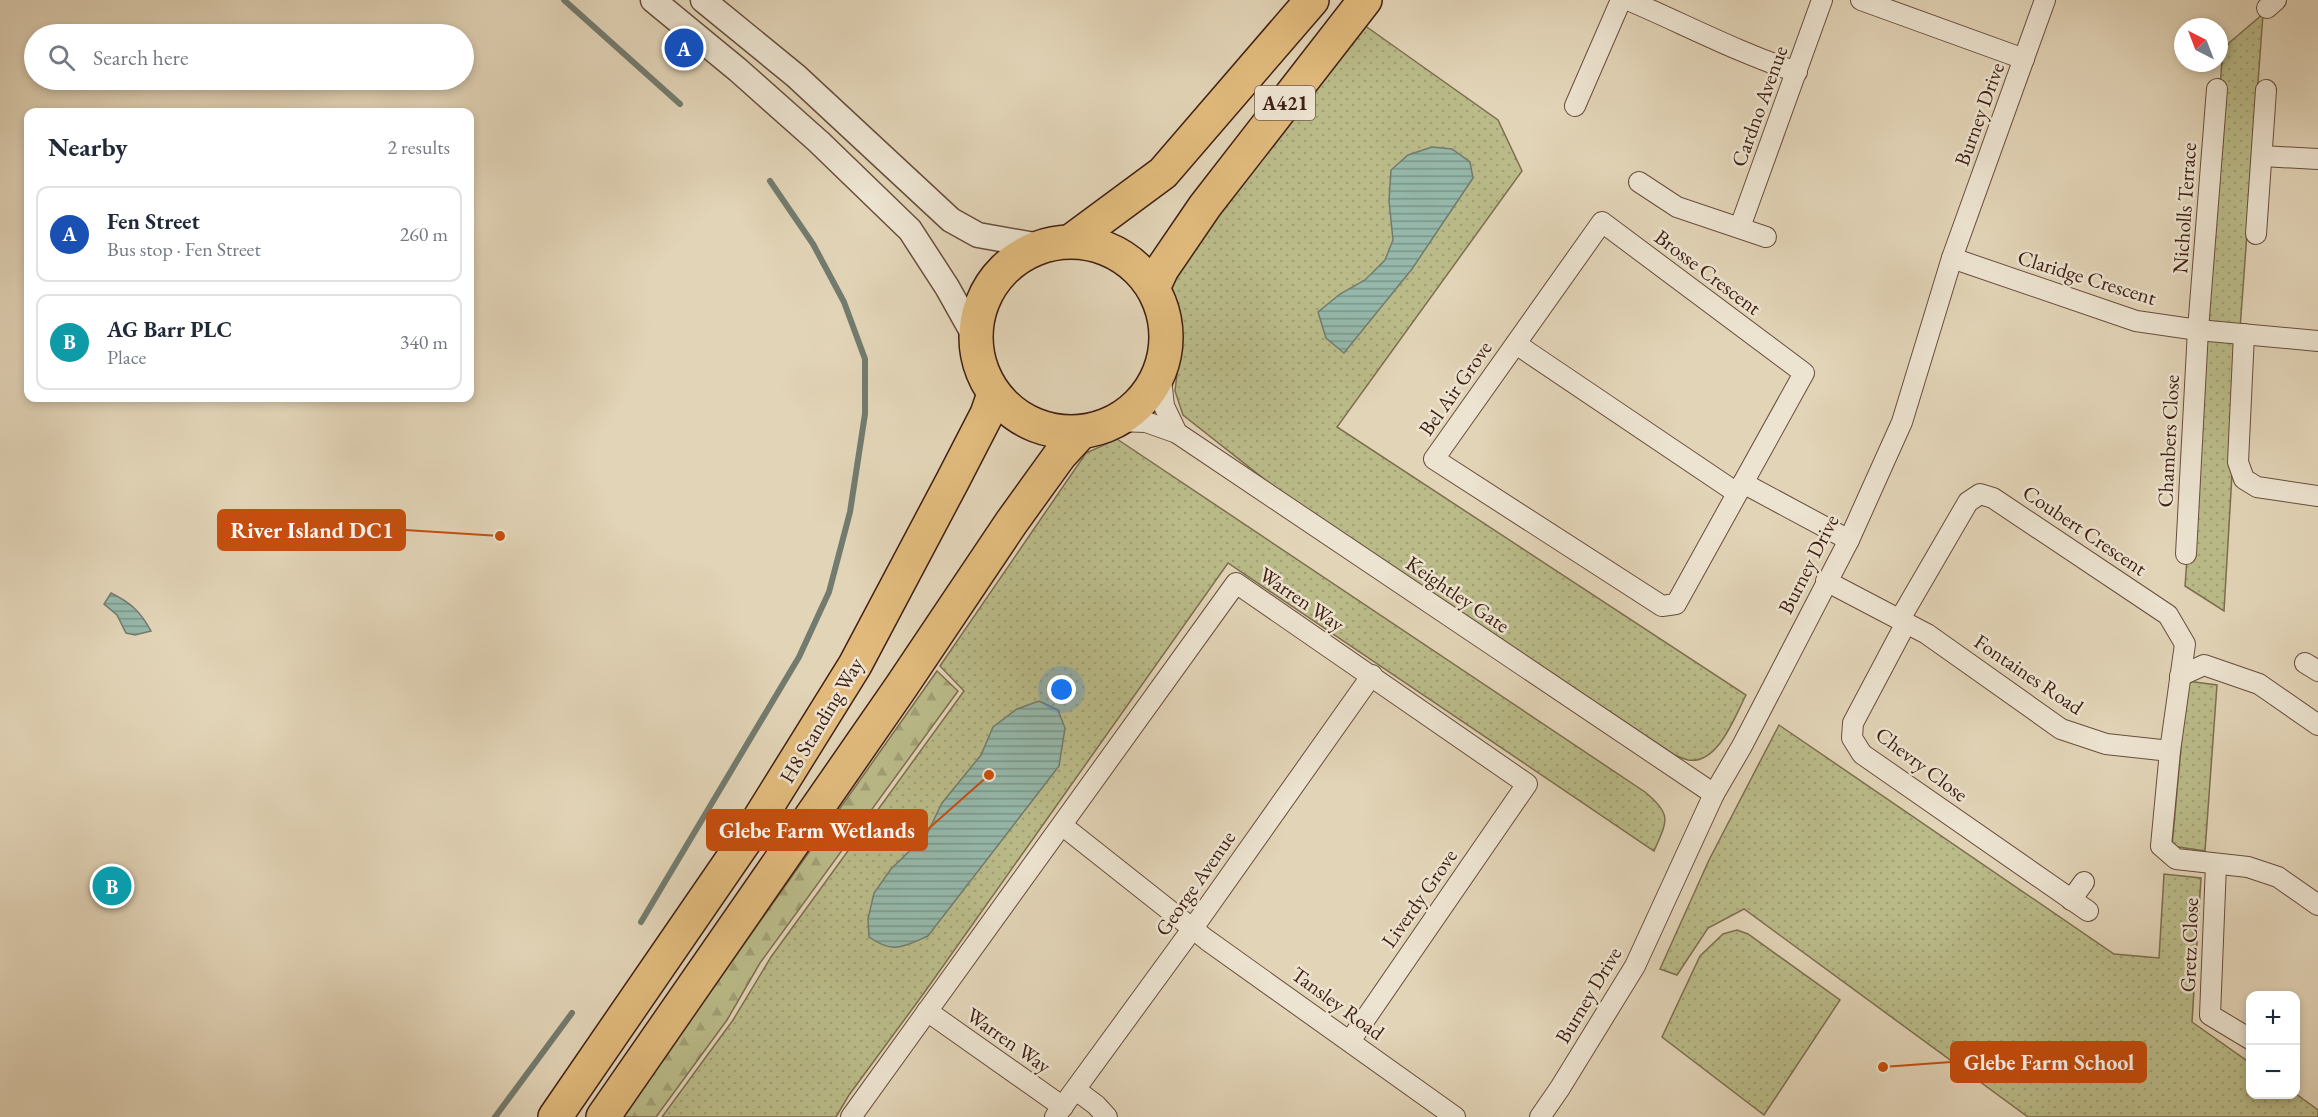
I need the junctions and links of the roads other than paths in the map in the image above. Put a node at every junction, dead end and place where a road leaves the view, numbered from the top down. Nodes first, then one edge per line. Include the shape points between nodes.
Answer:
1 (653, 0) edge
2 (703, 0) edge
3 (1312, 0) edge
4 (1365, 0) edge
5 (1621, 0) edge
6 (1628, 0) edge
7 (1822, 0) edge
8 (1861, 0) edge
9 (2045, 0) edge
10 (2024, 59) junction
11 (1797, 72) junction
12 (2217, 89) dead end
13 (2266, 90) dead end
14 (1575, 106) dead end
15 (2262, 156) junction
16 (2318, 159) edge
17 (1639, 182) dead end
18 (1740, 227) junction
19 (2256, 234) dead end
20 (1766, 237) dead end
21 (1056, 244) junction
22 (1952, 258) junction
23 (1158, 278) junction
24 (2199, 330) junction
25 (2244, 334) junction
26 (975, 337) junction
27 (2318, 341) edge
28 (1516, 344) junction
29 (1160, 371) junction
30 (990, 404) junction
31 (1116, 421) junction
32 (1177, 433) junction
33 (1071, 444) junction
34 (1740, 488) junction
35 (2318, 496) edge
36 (1849, 540) junction
37 (2186, 554) dead end
38 (1827, 581) junction
39 (1903, 621) junction
40 (1372, 675) junction
41 (2180, 676) junction
42 (2318, 725) edge
43 (2170, 751) junction
44 (1527, 783) joint
45 (1714, 794) junction
46 (1063, 826) junction
47 (2216, 865) junction
48 (2084, 882) dead end
49 (2071, 900) junction
50 (2318, 905) edge
51 (2088, 911) dead end
52 (1193, 928) junction
53 (927, 1011) junction
54 (2246, 1037) edge
55 (1350, 1041) junction
56 (1076, 1090) junction
57 (1059, 1112) edge
58 (555, 1117) edge
59 (603, 1117) edge
60 (851, 1117) edge
61 (1107, 1117) edge
62 (1455, 1117) edge
63 (1539, 1117) edge

1 - 26 street via 819,142 910,230
2 - 21 street via 796,76 951,220 978,235
3 - 21 highway, A421 via 1163,174 1101,221
4 - 23 highway, A421 via 1205,206
5 - 14 street
6 - 11 street via 1757,59
7 - 11 street, Cardno Avenue
8 - 10 street
9 - 10 street, Burney Drive
10 - 22 street, Burney Drive
11 - 18 street, Cardno Avenue
12 - 24 street, Nicholls Terrace
13 - 15 street
15 - 16 street
15 - 19 street
17 - 18 street via 1677,207
18 - 20 street
21 - 23 highway, A421 via 1103,247
21 - 26 highway, A421 via 1014,260 993,281 980,308
22 - 24 street, Claridge Crescent via 2124,317
22 - 36 street, Burney Drive via 1902,422
23 - 29 highway, A421 via 1167,343
24 - 25 street, Claridge Crescent
24 - 37 street, Chambers Close
25 - 27 street, Claridge Crescent
25 - 35 street via 2238,462 2244,479 2257,487
26 - 30 highway, A421
28 - 34 street, Bel Air Grove
28 - 34 street, Brosse Crescent via 1602,222 1804,373
28 - 34 street, Bel Air Grove via 1434,459 1662,606 1676,604
29 - 31 highway, A421 via 1150,391
29 - 32 street, Keightley Gate via 1164,406
30 - 33 highway, A421
30 - 58 highway, H8 Standing Way via 855,665 753,829
31 - 32 street, Keightley Gate via 1146,422
31 - 33 highway, A421
32 - 45 street, Keightley Gate
33 - 59 highway, H8 Standing Way via 1011,523
34 - 36 street, Bel Air Grove
36 - 38 street, Burney Drive
38 - 39 street, Fontaines Road
38 - 45 street, Burney Drive
39 - 41 street, Coubert Crescent via 1968,502 1980,494 1993,498 2168,615 2186,644
39 - 43 street, Fontaines Road via 1928,634 2061,729 2106,744
39 - 49 street, Chevry Close via 1854,723 1852,738 1862,754
40 - 44 street, Warren Way
40 - 46 street, Warren Way via 1236,583
40 - 52 street, George Avenue
41 - 42 street via 2204,665 2259,684
41 - 43 street, Coubert Crescent
43 - 47 street via 2161,846 2176,859
44 - 55 street, Liverdy Grove
45 - 63 street, Burney Drive via 1635,966
46 - 52 street
46 - 53 street, Warren Way
47 - 50 street via 2248,867 2278,877
47 - 54 street, Gretz Close via 2210,1015
48 - 49 street
49 - 51 street, Chevry Close
52 - 55 street, Tansley Road
52 - 56 street, George Avenue
53 - 57 street, Warren Way
53 - 60 street, Warren Way
55 - 62 street, Tansley Road
56 - 57 street, George Avenue
56 - 61 street

